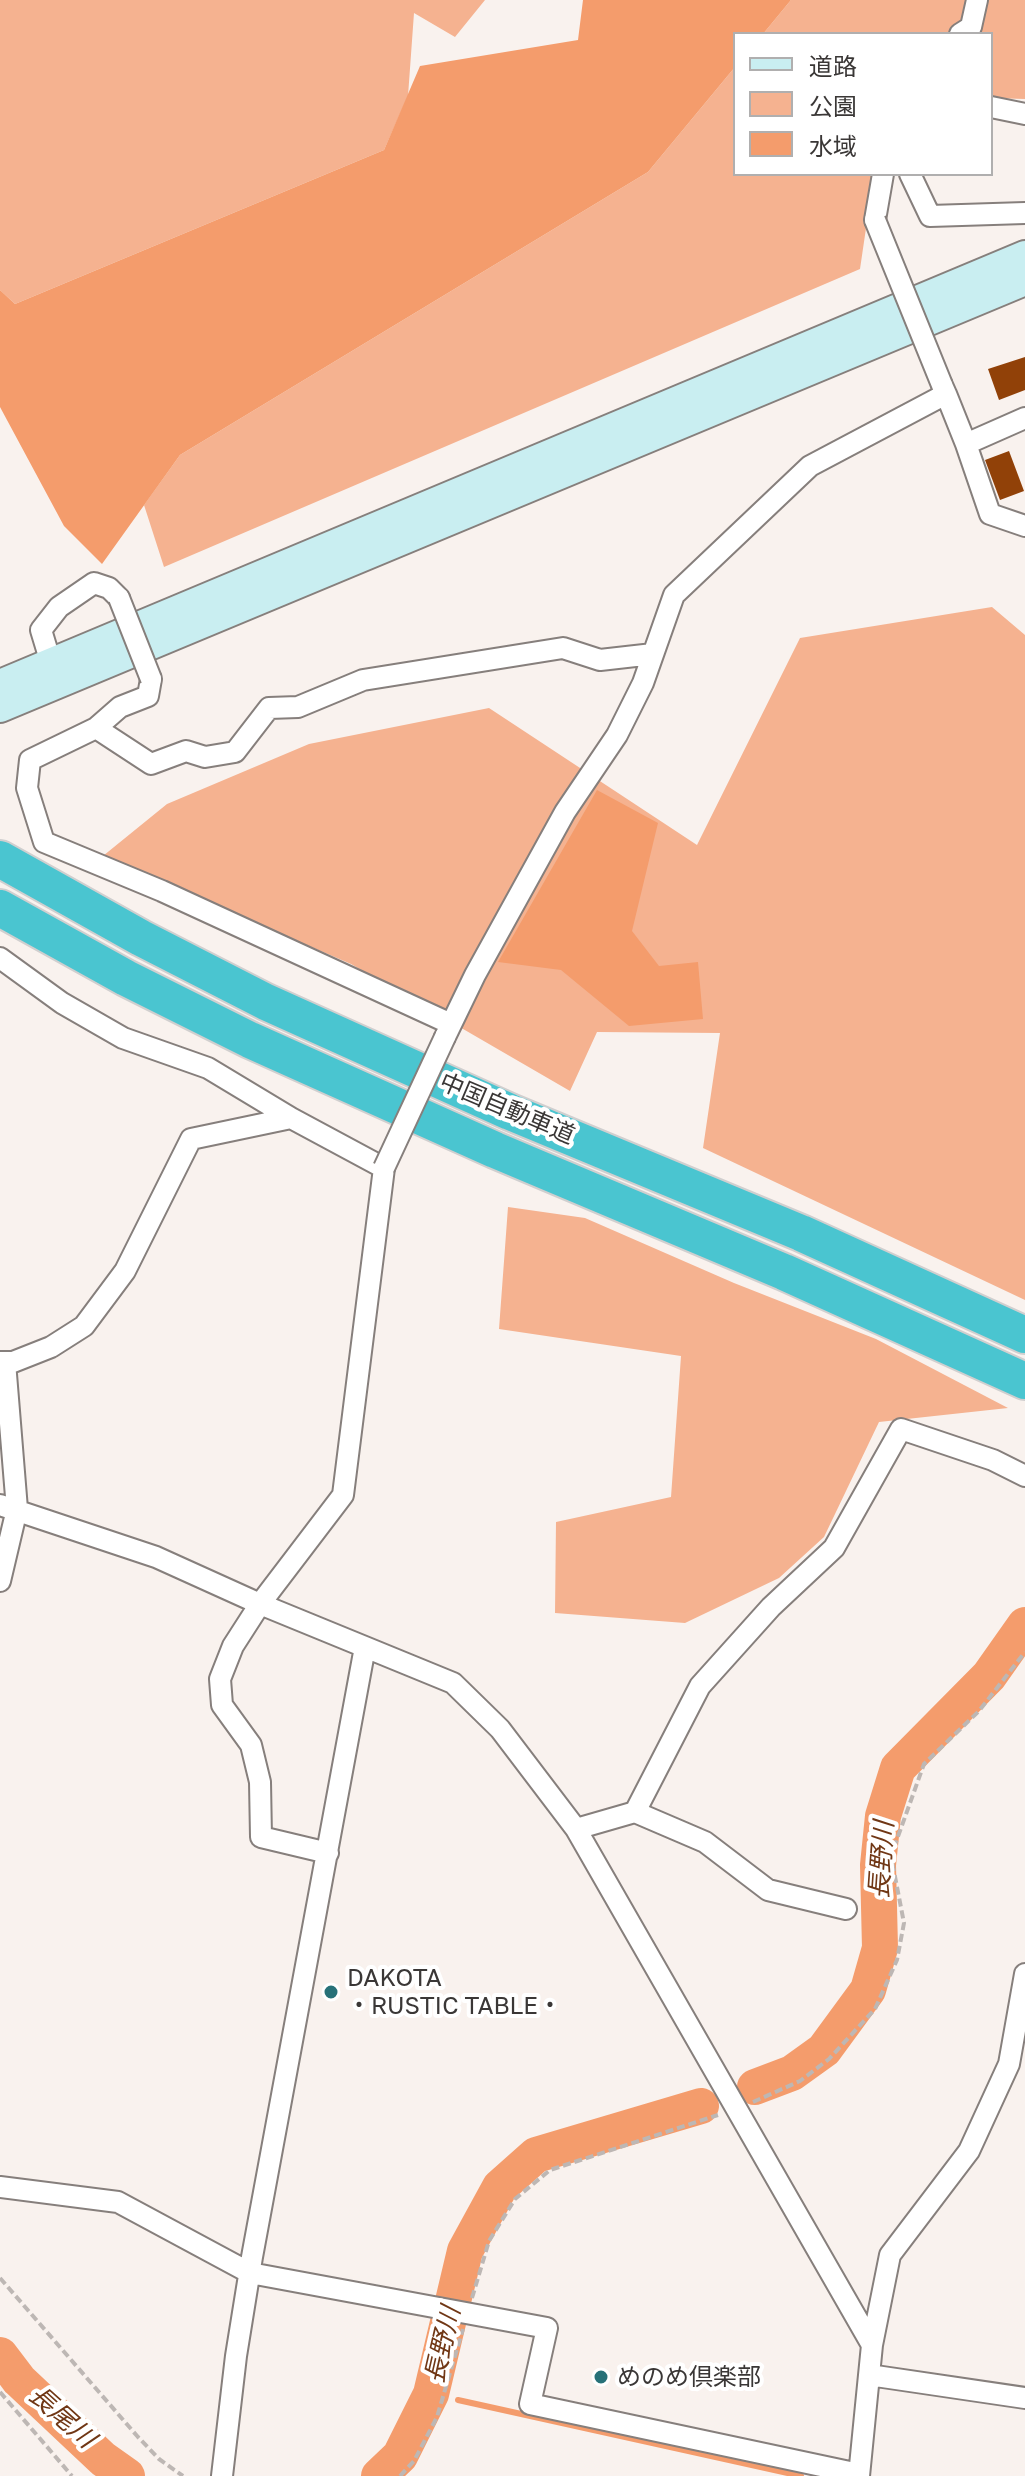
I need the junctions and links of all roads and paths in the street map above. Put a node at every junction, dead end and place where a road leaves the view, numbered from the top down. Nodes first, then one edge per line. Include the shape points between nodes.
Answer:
1 (977, 0) edge
2 (963, 32) edge
3 (993, 107) edge
4 (1025, 114) edge
5 (883, 176) edge
6 (911, 176) edge
7 (1025, 213) edge
8 (1025, 255) edge
9 (1025, 281) edge
10 (944, 390) junction
11 (1025, 418) edge
12 (966, 444) junction
13 (1025, 526) edge
14 (653, 654) junction
15 (51, 663) junction
16 (0, 684) edge
17 (0, 708) edge
18 (96, 728) junction
19 (0, 859) edge
20 (0, 908) edge
21 (0, 958) edge
22 (448, 1031) junction
23 (291, 1118) junction
24 (384, 1168) junction
25 (1025, 1335) edge
26 (2, 1362) edge
27 (1025, 1381) edge
28 (1025, 1476) edge
29 (9, 1507) edge
30 (0, 1581) edge
31 (260, 1604) junction
32 (365, 1647) junction
33 (1025, 1652) edge
34 (635, 1812) junction
35 (576, 1829) junction
36 (328, 1853) junction
37 (846, 1909) dead end
38 (1025, 1974) edge
39 (737, 2109) junction
40 (0, 2187) edge
41 (250, 2273) junction
42 (0, 2278) edge
43 (468, 2313) junction
44 (872, 2345) junction
45 (869, 2375) junction
46 (0, 2392) edge
47 (1025, 2398) edge
48 (859, 2475) edge
49 (72, 2476) edge
50 (183, 2476) edge
51 (222, 2476) edge
52 (400, 2476) edge

1 - 2 street via 971,27
3 - 4 street
5 - 10 street, bridge via 875,220
6 - 7 street via 930,216
8 - 15 street
9 - 17 street
10 - 12 street
10 - 14 street via 810,466 674,595
11 - 12 street
12 - 13 street via 990,514
14 - 18 street via 600,660 563,648 363,680 298,707 269,708 235,752 205,757 186,751 151,764
14 - 22 street via 617,735 565,812
15 - 16 street
15 - 18 street, bridge via 41,630 59,607 94,583 109,588 119,598 151,679 148,696 120,707
18 - 22 street via 30,760 27,788 44,842 162,891
19 - 25 highway, 中国自動車道 via 266,1002
20 - 27 highway, 中国自動車道 via 250,1040
21 - 23 street via 123,1038 208,1068
22 - 24 street, bridge
23 - 24 street
23 - 26 street via 191,1139 125,1271 84,1326 51,1347
24 - 31 street via 343,1495
26 - 29 street
28 - 34 street via 901,1429 834,1548 771,1607 700,1686
29 - 30 street
29 - 31 street via 156,1557
31 - 32 street
31 - 36 street via 233,1646 220,1679 222,1705 251,1745 260,1782 261,1837
32 - 35 street via 453,1683 500,1729
32 - 36 street
33 - 39 path via 979,1711 924,1764 891,1856 904,1923 897,1960 875,2009 829,2059 800,2081
34 - 35 street
34 - 37 street via 705,1842 768,1890
35 - 39 street
36 - 41 street
38 - 44 street via 1009,2064 969,2151 890,2255
39 - 43 path via 550,2170 515,2199 489,2241
39 - 44 street
40 - 41 street via 118,2202
41 - 43 street
41 - 51 street
42 - 50 path via 138,2437
43 - 48 street via 547,2328 530,2404
43 - 52 path via 437,2417
44 - 45 street
45 - 47 street
45 - 48 street
46 - 49 path

